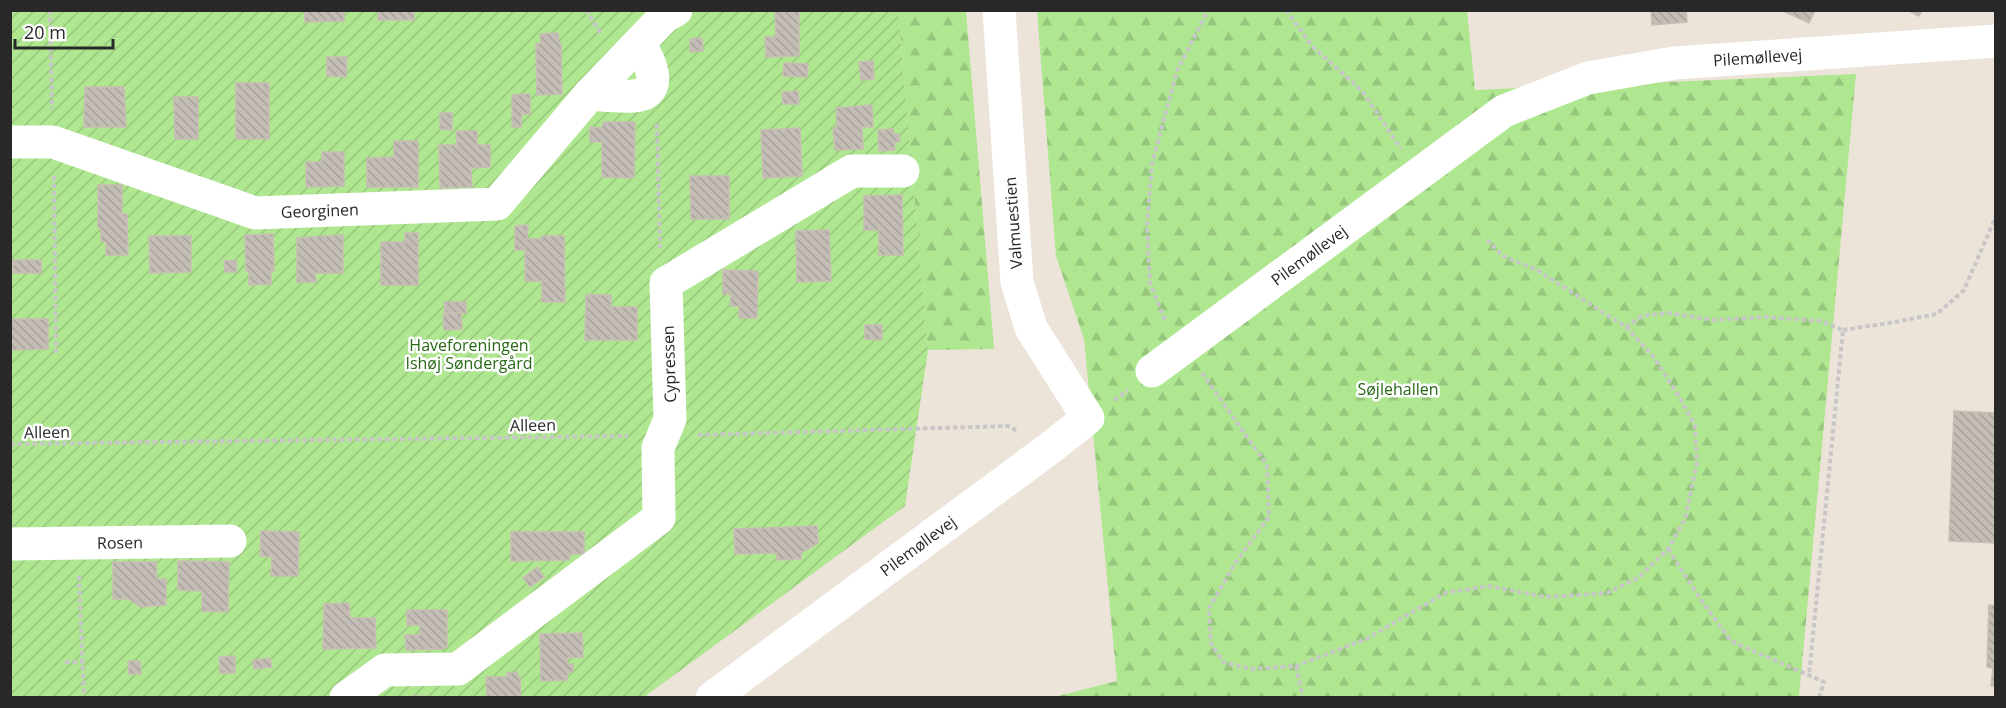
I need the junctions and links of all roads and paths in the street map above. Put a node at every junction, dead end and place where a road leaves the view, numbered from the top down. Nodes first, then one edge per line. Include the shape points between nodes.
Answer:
1 (50, 10) edge
2 (676, 10) edge
3 (999, 10) edge
4 (1208, 10) edge
5 (1286, 10) edge
6 (1995, 41) edge
7 (639, 43) junction
8 (648, 90) junction
9 (590, 94) junction
10 (10, 142) edge
11 (53, 142) junction
12 (903, 171) dead end
13 (1417, 175) junction
14 (1995, 216) edge
15 (1487, 240) dead end
16 (666, 283) junction
17 (1626, 327) junction
18 (1843, 330) junction
19 (1184, 348) junction
20 (56, 355) dead end
21 (1152, 371) joint
22 (1088, 418) junction
23 (663, 436) junction
24 (10, 444) edge
25 (1050, 448) junction
26 (230, 541) dead end
27 (10, 543) edge
28 (78, 543) junction
29 (1668, 549) junction
30 (65, 662) dead end
31 (83, 662) junction
32 (1296, 666) junction
33 (1809, 676) junction
34 (84, 698) edge
35 (346, 698) edge
36 (712, 698) edge
37 (1303, 698) edge
38 (1819, 698) edge

1 - 11 path
2 - 7 street, Georginen
3 - 22 street, Valmuestien via 1017,282 1032,328
4 - 19 path via 1177,71 1152,164 1147,226 1150,283 1167,326
5 - 13 path via 1312,46 1363,92
6 - 13 street, Pilemøllevej via 1674,63 1588,78 1504,111
7 - 8 street via 653,72
7 - 9 street, Georginen
8 - 9 street via 633,96
8 - 16 path via 657,105 660,272
9 - 11 street, Georginen via 497,204 255,213
10 - 11 street, Georginen
11 - 20 path
12 - 16 street via 852,171
13 - 19 street, Pilemøllevej
14 - 18 path via 1964,290 1937,314
15 - 17 path via 1503,256 1537,270
16 - 23 street, Cypressen via 670,419
17 - 18 path via 1642,316 1668,313 1714,320 1766,317 1821,321
17 - 29 path via 1653,356 1695,426 1697,463 1685,519
18 - 33 path
19 - 21 street, Pilemøllevej
19 - 32 path via 1266,465 1269,518 1236,562 1209,608 1211,643 1223,662 1250,669
21 - 22 path
22 - 25 street, Pilemøllevej
23 - 24 path, Alleen
23 - 25 path, Alleen via 1008,426
23 - 35 street, Cypressen via 658,448 659,518 458,669 385,670
25 - 36 street, Pilemøllevej
26 - 28 street, Rosen
27 - 28 street, Rosen
28 - 31 path
29 - 32 path via 1638,578 1607,593 1545,597 1488,586 1445,593 1366,639
29 - 33 path via 1731,640
30 - 31 path
31 - 34 path
32 - 37 path
33 - 38 path via 1824,682

